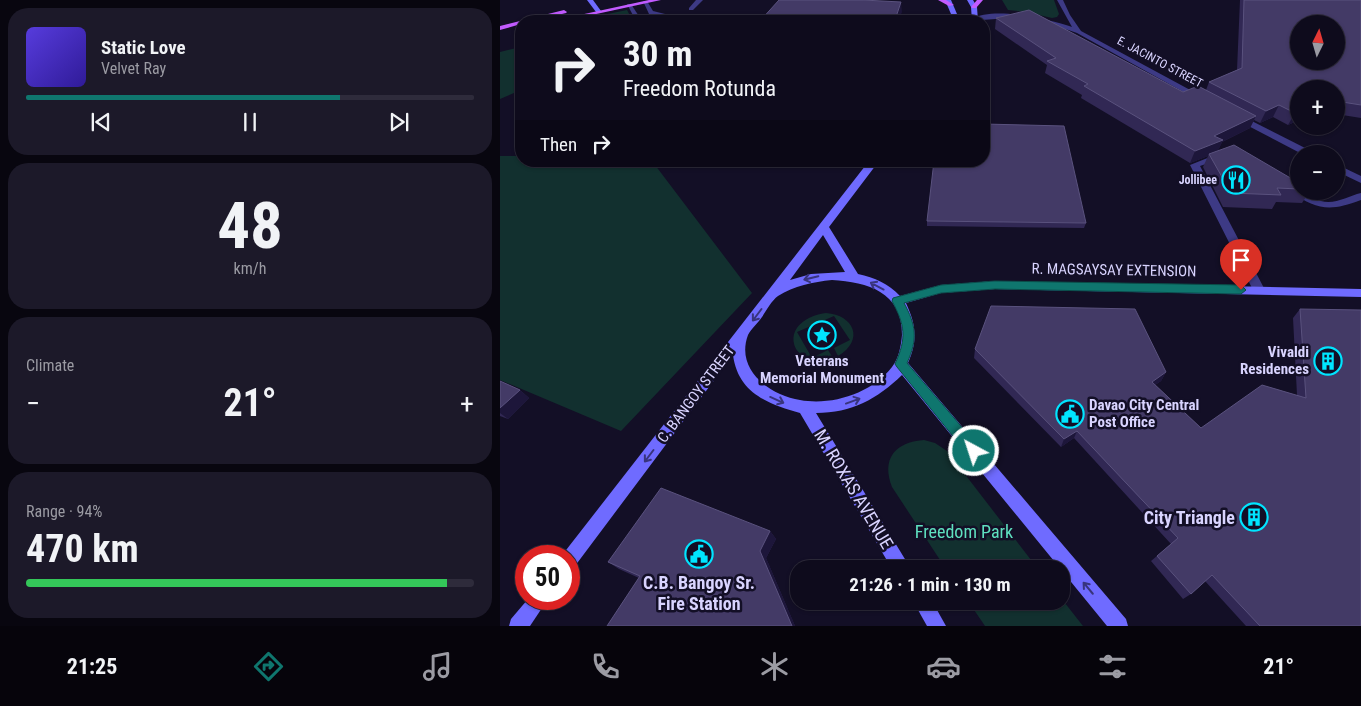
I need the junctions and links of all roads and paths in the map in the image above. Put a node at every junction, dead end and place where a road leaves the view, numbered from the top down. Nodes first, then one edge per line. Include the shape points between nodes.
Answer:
1 (620, 0) edge
2 (658, 0) edge
3 (700, 0) edge
4 (941, 0) edge
5 (970, 0) edge
6 (980, 0) edge
7 (1060, 0) edge
8 (645, 2) junction
9 (950, 2) edge
10 (629, 5) junction
11 (594, 6) edge
12 (974, 7) junction
13 (691, 9) dead end
14 (553, 15) edge
15 (571, 15) edge
16 (635, 15) edge
17 (666, 15) dead end
18 (955, 15) edge
19 (975, 15) edge
20 (990, 17) edge
21 (515, 24) edge
22 (500, 28) edge
23 (515, 31) edge
24 (1079, 32) junction
25 (500, 35) edge
26 (1209, 102) edge
27 (1234, 115) edge
28 (1292, 145) edge
29 (1229, 153) edge
30 (869, 167) edge
31 (1345, 172) edge
32 (1361, 180) edge
33 (1284, 185) edge
34 (1361, 196) edge
35 (824, 227) junction
36 (854, 277) junction
37 (1258, 290) junction
38 (1361, 292) edge
39 (771, 296) junction
40 (897, 301) junction
41 (742, 334) junction
42 (901, 364) junction
43 (805, 408) junction
44 (580, 546) edge
45 (897, 560) edge
46 (530, 610) edge
47 (927, 610) edge
48 (518, 626) edge
49 (937, 626) edge
50 (1119, 626) edge

1 - 11 main road
2 - 8 main road
3 - 13 street
4 - 9 main road
5 - 12 main road
6 - 12 main road
7 - 24 street, E. JACINTO STREET via 1066,16
8 - 10 main road
8 - 17 street via 651,13
9 - 18 main road
10 - 11 main road
10 - 16 street
11 - 14 main road
11 - 15 main road
12 - 19 main road
20 - 24 street, E. JACINTO STREET via 1032,17
21 - 22 main road
23 - 25 main road
24 - 26 street, E. JACINTO STREET
27 - 28 street
29 - 37 street via 1195,165
30 - 35 main road, C. BANGOY STREET
31 - 32 street
33 - 34 street via 1314,204 1332,207
35 - 36 main road
35 - 39 main road, C. BANGOY STREET
36 -> 39 main road via 825,275 811,278
40 -> 36 main road via 874,283
37 - 38 main road, R. MAGSAYSAY EXTENSION
37 - 40 main road, R. MAGSAYSAY EXTENSION via 995,285 941,289
39 -> 41 main road, C. BANGOY STREET
40 - 42 main road via 909,330
41 -> 43 main road via 739,354 748,380 772,399
41 -> 44 main road, C. BANGOY STREET
43 -> 42 main road via 834,407 861,398 885,382
50 -> 42 main road
43 - 45 main road, M. ROXAS AVENUE
46 - 48 main road
47 - 49 main road

